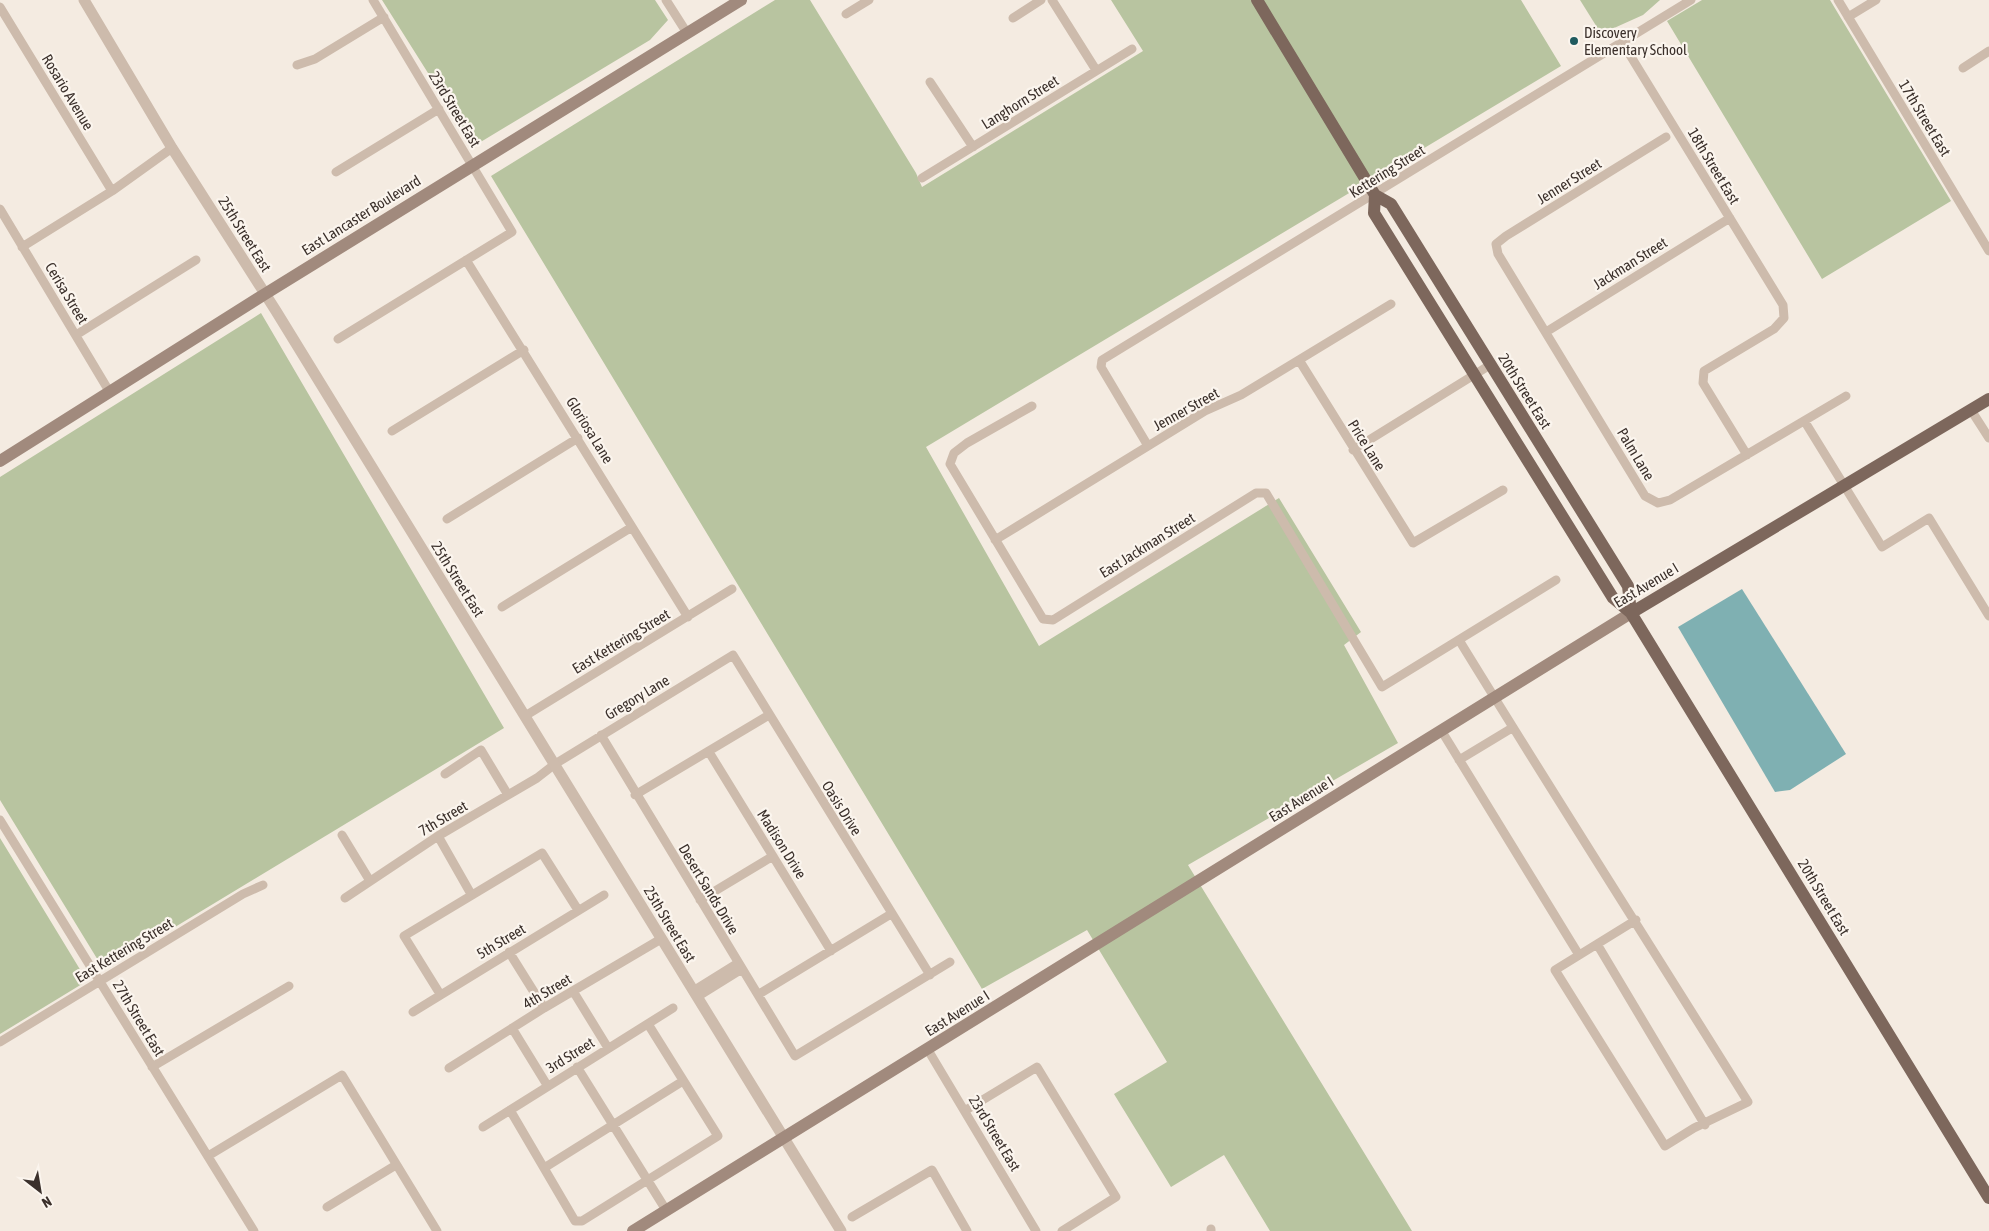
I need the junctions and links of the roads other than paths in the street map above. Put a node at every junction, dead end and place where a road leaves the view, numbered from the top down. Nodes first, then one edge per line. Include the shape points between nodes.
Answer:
1 (84, 0) edge
2 (373, 0) edge
3 (666, 0) edge
4 (741, 0) edge
5 (869, 0) edge
6 (1041, 0) edge
7 (1052, 0) edge
8 (1257, 0) edge
9 (1691, 0) edge
10 (1838, 0) edge
11 (1876, 0) edge
12 (0, 7) edge
13 (846, 14) dead end
14 (1848, 17) junction
15 (384, 18) junction
16 (1013, 18) dead end
17 (686, 33) junction
18 (1622, 42) junction
19 (1132, 48) dead end
20 (1989, 51) edge
21 (297, 65) dead end
22 (1963, 68) dead end
23 (1096, 70) junction
24 (930, 82) dead end
25 (439, 108) junction
26 (1666, 137) dead end
27 (172, 148) junction
28 (973, 148) junction
29 (472, 165) junction
30 (336, 172) dead end
31 (922, 178) dead end
32 (112, 191) junction
33 (1375, 195) junction
34 (0, 209) edge
35 (1730, 218) junction
36 (22, 246) junction
37 (1989, 251) edge
38 (1498, 254) joint
39 (196, 260) dead end
40 (466, 260) junction
41 (265, 294) junction
42 (1390, 304) dead end
43 (1546, 332) junction
44 (76, 335) junction
45 (338, 339) dead end
46 (524, 350) junction
47 (1298, 360) junction
48 (1490, 365) junction
49 (1476, 375) junction
50 (109, 391) junction
51 (1846, 396) dead end
52 (1989, 399) edge
53 (1032, 406) dead end
54 (1971, 410) junction
55 (1805, 422) junction
56 (392, 431) dead end
57 (578, 438) junction
58 (1989, 438) edge
59 (1148, 446) junction
60 (1353, 450) junction
61 (1747, 455) junction
62 (0, 461) edge
63 (1845, 486) junction
64 (1503, 490) dead end
65 (447, 519) dead end
66 (632, 526) junction
67 (995, 540) junction
68 (1556, 580) dead end
69 (732, 589) dead end
70 (502, 607) dead end
71 (1631, 613) junction
72 (1989, 616) edge
73 (688, 617) junction
74 (1459, 640) junction
75 (733, 655) joint
76 (1495, 698) junction
77 (769, 715) junction
78 (525, 716) junction
79 (1512, 728) junction
80 (1441, 730) junction
81 (601, 735) junction
82 (709, 752) junction
83 (1460, 760) junction
84 (555, 764) junction
85 (444, 774) dead end
86 (635, 794) junction
87 (508, 795) junction
88 (0, 820) edge
89 (342, 835) dead end
90 (438, 836) junction
91 (774, 856) junction
92 (370, 881) junction
93 (263, 885) dead end
94 (471, 894) junction
95 (604, 895) dead end
96 (345, 898) dead end
97 (700, 900) junction
98 (578, 910) junction
99 (891, 914) junction
100 (1636, 920) junction
101 (661, 939) junction
102 (1597, 944) junction
103 (831, 951) junction
104 (509, 952) junction
105 (1579, 955) junction
106 (950, 962) dead end
107 (740, 966) junction
108 (930, 975) junction
109 (100, 980) junction
110 (289, 986) dead end
111 (573, 991) junction
112 (440, 994) junction
113 (695, 994) junction
114 (759, 994) junction
115 (544, 1008) junction
116 (673, 1008) dead end
117 (413, 1012) dead end
118 (648, 1024) junction
119 (512, 1028) junction
120 (0, 1042) edge
121 (608, 1048) junction
122 (928, 1050) junction
123 (152, 1067) junction
124 (577, 1067) junction
125 (449, 1068) dead end
126 (683, 1081) junction
127 (547, 1086) junction
128 (510, 1110) junction
129 (966, 1110) junction
130 (612, 1124) junction
131 (1705, 1125) junction
132 (483, 1126) dead end
133 (785, 1139) junction
134 (208, 1156) junction
135 (396, 1165) junction
136 (544, 1168) junction
137 (647, 1179) junction
138 (1989, 1198) edge
139 (327, 1207) dead end
140 (666, 1210) junction
141 (852, 1217) dead end
142 (254, 1231) edge
143 (437, 1231) edge
144 (633, 1231) edge
145 (841, 1231) edge
146 (966, 1231) edge
147 (1036, 1231) edge
148 (1062, 1231) edge

1 - 27 street, 25th Street East
2 - 15 street, 23rd Street East
3 - 17 street
4 - 17 main road, East Lancaster Boulevard
5 - 13 street
6 - 16 street
7 - 23 street
8 - 33 main road, 20th Street East
9 - 18 street, Kettering Street
10 - 14 street, 17th Street East
11 - 14 street
12 - 32 street, Rosario Avenue
14 - 37 street, 17th Street East
15 - 21 street via 315,59
15 - 25 street, 23rd Street East
17 - 29 main road, East Lancaster Boulevard
18 - 33 street, Kettering Street
18 - 35 street, 18th Street East
19 - 23 street, Langhorn Street
20 - 22 street
23 - 28 street, Langhorn Street
24 - 28 street
25 - 29 street, 23rd Street East
25 - 30 street
26 - 38 street, Jenner Street via 1506,236 1496,244
27 - 32 street
27 - 41 street, 25th Street East
28 - 31 street, Langhorn Street
29 - 40 street, 23rd Street East via 512,232
29 - 41 main road, East Lancaster Boulevard
32 - 36 street
33 - 48 main road, 20th Street East via 1390,204
33 - 49 main road, 20th Street East via 1374,212
33 - 59 street, Kettering Street via 1102,360 1101,367
34 - 36 street, Cerisa Street
35 - 43 street, Jackman Street
35 - 61 street, 18th Street East via 1783,305 1784,318 1774,329 1704,371 1703,383
36 - 44 street, Cerisa Street
38 - 43 street, Palm Lane
39 - 44 street
40 - 45 street
40 - 46 street, Gloriosa Lane
41 - 50 main road, East Lancaster Boulevard
41 - 78 street, 25th Street East
42 - 47 street, Jenner Street
43 - 61 street, Palm Lane via 1645,496 1658,503 1670,500
44 - 50 street, Cerisa Street
46 - 56 street
46 - 57 street, Gloriosa Lane
47 - 59 street, Jenner Street via 1241,396 1205,411
47 - 60 street, Price Lane
48 - 49 street
48 - 71 main road, 20th Street East via 1628,586
49 - 60 street
49 - 71 main road, 20th Street East via 1613,598
50 - 62 main road, East Lancaster Boulevard
51 - 55 street, Palm Lane
52 - 54 main road, East Avenue I
53 - 67 street via 967,443 954,453 950,464
54 - 58 street
54 - 63 main road, East Avenue I
55 - 61 street, Palm Lane
55 - 63 street
57 - 65 street
57 - 66 street, Gloriosa Lane
59 - 67 street, Jenner Street
60 - 64 street, Price Lane via 1413,543
63 - 71 main road, East Avenue I
63 - 72 street via 1882,547 1929,518
66 - 70 street
66 - 73 street, Gloriosa Lane
67 - 74 street, East Jackman Street via 1043,618 1053,620 1256,493 1266,493 1382,687
68 - 74 street
69 - 73 street, East Kettering Street
71 - 76 main road, East Avenue I
71 - 138 main road, 20th Street East
73 - 78 street, East Kettering Street
74 - 76 street
75 - 77 street, Oasis Drive
75 - 81 street, Gregory Lane
76 - 79 street
76 - 80 main road, East Avenue I
77 - 82 street
77 - 99 street, Oasis Drive
78 - 84 street, 25th Street East
79 - 83 street
79 - 100 street
80 - 83 street
80 - 122 main road, East Avenue I
81 - 84 street, Gregory Lane
81 - 86 street, Desert Sands Drive
82 - 86 street
82 - 91 street, Madison Drive
83 - 105 street
84 - 87 street, 7th Street
84 - 101 street, 25th Street East
85 - 87 street via 481,750
86 - 97 street, Desert Sands Drive
87 - 90 street, 7th Street
88 - 109 street, 27th Street East
89 - 92 street
90 - 92 street, 7th Street
90 - 94 street
91 - 97 street
91 - 103 street, Madison Drive
92 - 96 street, 7th Street
93 - 109 street, East Kettering Street
94 - 98 street via 542,853
94 - 112 street via 404,936
95 - 98 street, 5th Street
97 - 107 street, Desert Sands Drive
98 - 104 street, 5th Street
99 - 103 street
99 - 108 street, Oasis Drive
100 - 102 street
100 - 131 street via 1748,1102
101 - 111 street, 4th Street
101 - 113 street, 25th Street East
102 - 105 street
102 - 131 street
103 - 114 street
104 - 112 street, 5th Street
104 - 115 street
105 - 131 street via 1556,970 1665,1146
106 - 108 street
107 - 113 street
107 - 114 street, Desert Sands Drive
108 - 114 street, Desert Sands Drive via 795,1056
109 - 120 street, East Kettering Street
109 - 123 street, 27th Street East
110 - 123 street
111 - 115 street, 4th Street
111 - 121 street
112 - 117 street, 5th Street
113 - 133 street, 25th Street East
115 - 119 street, 4th Street
116 - 118 street, 3rd Street
118 - 121 street, 3rd Street
118 - 126 street
119 - 125 street, 4th Street
119 - 127 street
121 - 124 street, 3rd Street
122 - 129 street, 23rd Street East
122 - 133 main road, East Avenue I
123 - 134 street, 27th Street East
124 - 127 street, 3rd Street
124 - 130 street
126 - 130 street
126 - 137 street via 718,1136
127 - 128 street, 3rd Street
128 - 132 street, 3rd Street
128 - 136 street
129 - 147 street, 23rd Street East
129 - 148 street via 1038,1067 1116,1197
130 - 136 street
130 - 137 street
133 - 140 main road, East Avenue I
133 - 145 street, 25th Street East
134 - 135 street via 342,1075
134 - 142 street, 27th Street East
135 - 139 street
135 - 143 street
136 - 137 street via 575,1221 582,1221
137 - 140 street
140 - 144 main road, East Avenue I
141 - 146 street via 932,1170

